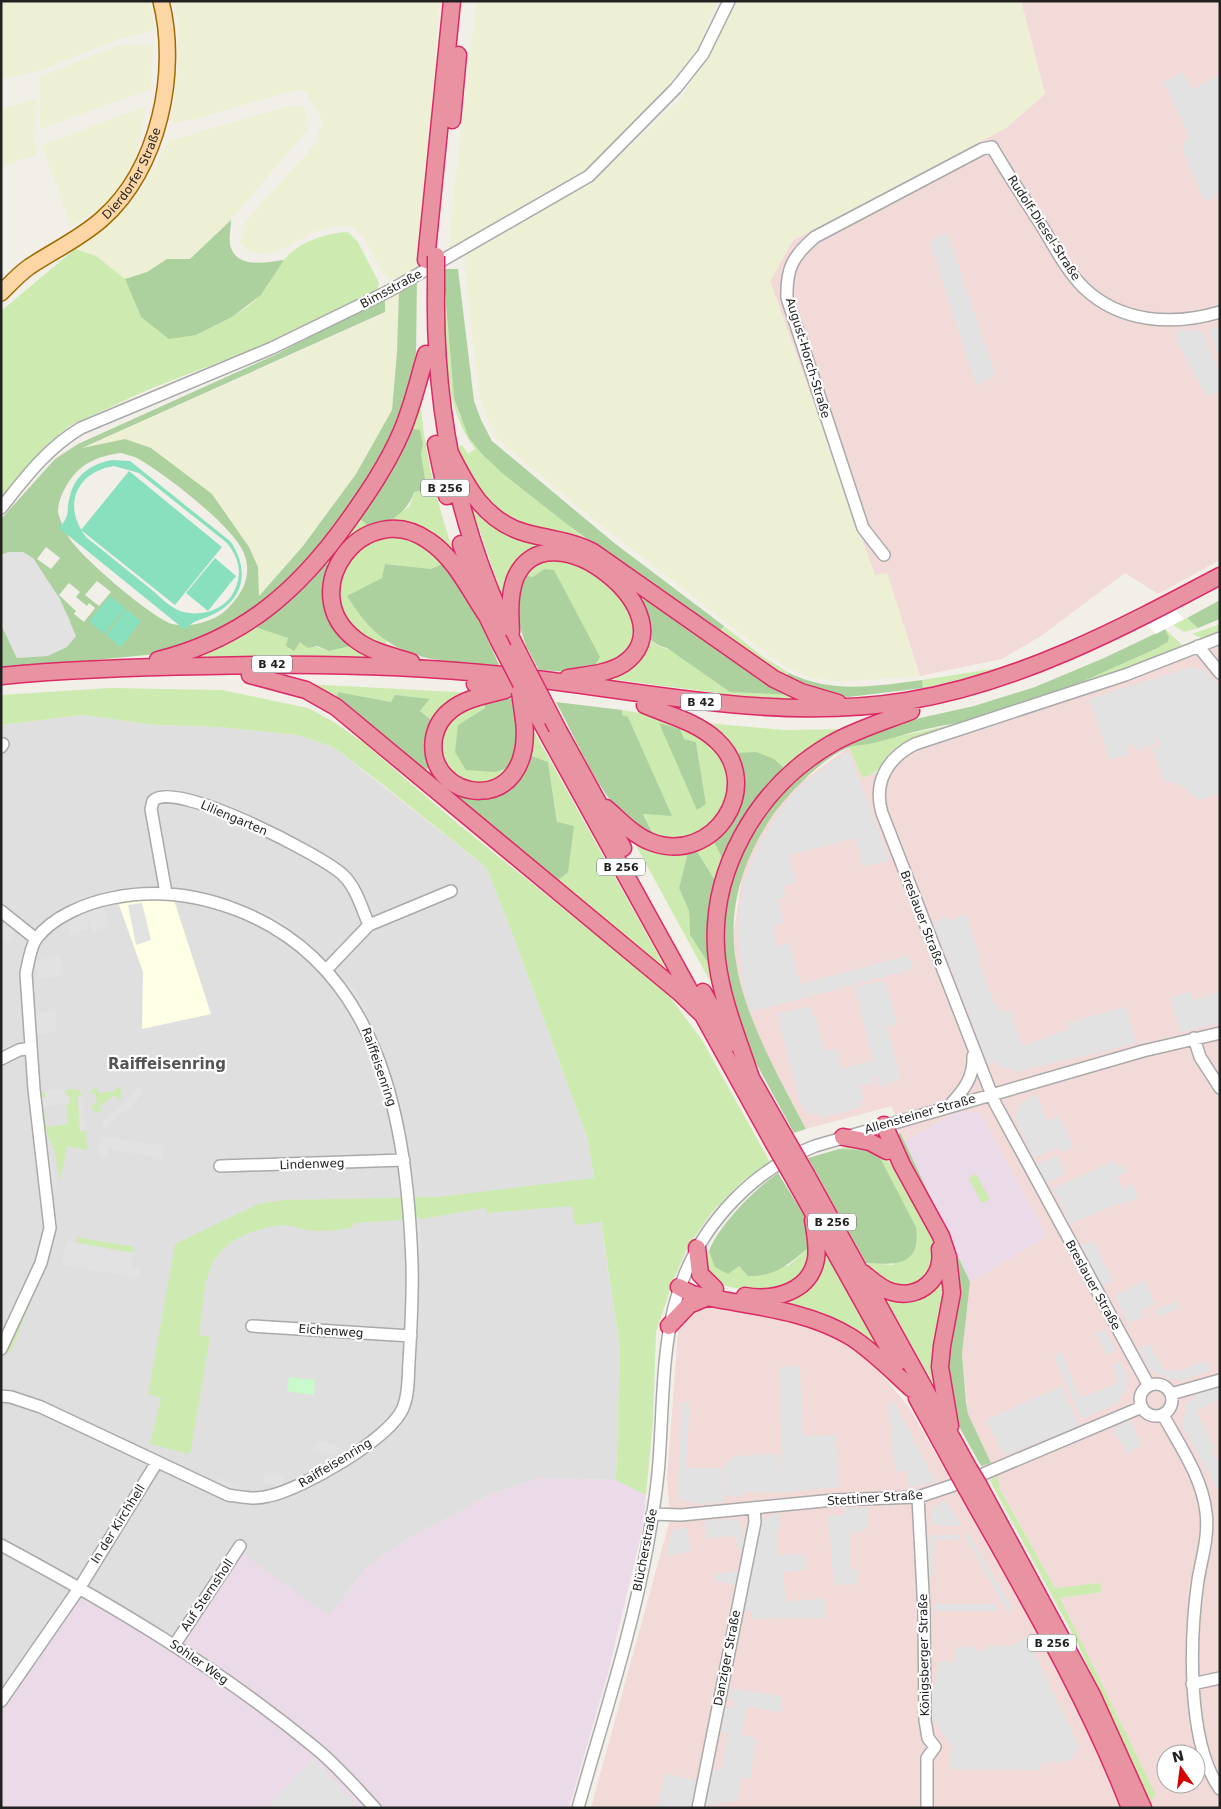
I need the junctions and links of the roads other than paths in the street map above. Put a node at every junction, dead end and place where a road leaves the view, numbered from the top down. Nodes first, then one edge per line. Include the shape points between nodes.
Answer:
1 (161, 1) edge
2 (452, 1) edge
3 (464, 1) edge
4 (729, 1) edge
5 (992, 147) joint
6 (431, 258) junction
7 (431, 291) junction
8 (1, 293) edge
9 (1220, 312) edge
10 (426, 354) junction
11 (448, 449) junction
12 (1, 508) edge
13 (884, 555) dead end
14 (1220, 576) edge
15 (1220, 588) edge
16 (1173, 607) junction
17 (487, 616) junction
18 (1144, 622) junction
19 (1220, 638) edge
20 (509, 642) junction
21 (1198, 646) junction
22 (111, 668) junction
23 (432, 669) junction
24 (1220, 673) edge
25 (250, 675) junction
26 (1, 676) edge
27 (551, 681) junction
28 (516, 684) junction
29 (1, 686) edge
30 (645, 705) junction
31 (853, 707) junction
32 (911, 711) junction
33 (531, 719) junction
34 (595, 797) junction
35 (451, 891) dead end
36 (166, 893) junction
37 (1, 912) edge
38 (369, 925) junction
39 (36, 939) junction
40 (326, 970) junction
41 (703, 1015) junction
42 (1220, 1033) edge
43 (1194, 1038) junction
44 (31, 1048) junction
45 (973, 1052) junction
46 (1, 1059) edge
47 (752, 1080) junction
48 (1220, 1088) edge
49 (990, 1093) junction
50 (950, 1105) junction
51 (884, 1125) junction
52 (843, 1137) junction
53 (779, 1139) junction
54 (887, 1151) junction
55 (404, 1160) junction
56 (220, 1166) dead end
57 (801, 1179) junction
58 (812, 1213) junction
59 (697, 1248) junction
60 (858, 1268) junction
61 (679, 1286) junction
62 (712, 1293) junction
63 (252, 1326) dead end
64 (669, 1326) junction
65 (411, 1336) junction
66 (1, 1350) edge
67 (1220, 1380) edge
68 (1149, 1386) junction
69 (912, 1389) junction
70 (1171, 1394) junction
71 (6, 1396) edge
72 (1142, 1406) junction
73 (1163, 1415) junction
74 (953, 1440) junction
75 (157, 1462) junction
76 (964, 1471) junction
77 (918, 1497) junction
78 (754, 1508) junction
79 (652, 1514) junction
80 (1, 1545) edge
81 (240, 1546) dead end
82 (80, 1587) junction
83 (175, 1644) junction
84 (1220, 1678) edge
85 (1192, 1684) junction
86 (1, 1701) edge
87 (1220, 1789) edge
88 (1134, 1803) edge
89 (375, 1808) edge
90 (578, 1808) edge
91 (698, 1808) edge
92 (926, 1808) edge

1 - 8 main road, Dierdorfer Straße via 167,32 167,63 158,124 146,161 130,190 101,220 28,268
2 - 6 highway, B 256
3 - 6 highway, B 256
4 - 12 street, Bimsstraße via 703,54 676,88 589,176 389,291 272,348 81,428 62,439 42,458
5 - 9 street, Rudolf-Diesel-Straße via 1070,271 1091,293 1121,311 1160,321 1196,319
5 - 13 street, August-Horch-Straße via 982,149 815,237 798,252 787,280 788,298 863,528
6 - 7 highway, B 256, bridge
7 - 10 highway, B 256
7 - 11 highway, B 256
10 - 17 highway, B 256 via 432,424 441,474 460,542
10 - 22 highway via 410,410 372,488 338,535 288,593 257,617 206,645 164,659
11 - 20 highway, B 256 via 475,552
11 - 31 highway via 478,502 501,522 513,529 593,552 774,679 801,692
14 - 16 highway, B 42
15 - 16 highway, B 42
16 - 18 highway, B 42
17 - 20 highway, B 256
17 - 23 highway via 453,564 423,537 407,531 382,530 351,546 336,568 332,586 335,611 343,626 368,647
18 - 31 highway, B 42 via 996,679 908,700
18 - 32 highway, B 42 via 1075,661 1018,683 965,700
19 - 21 street, Breslauer Straße
20 - 27 highway via 511,596 516,578 526,564 542,554 560,552 584,560 627,592 637,606 642,623 640,639 632,655 623,664 609,670
20 - 28 highway, B 256, bridge
20 - 34 highway, B 256, bridge
21 - 24 street
21 - 45 street, Breslauer Straße via 1067,695 915,744 900,752 888,765 879,788 882,813
22 - 23 highway, B 42 via 316,664
22 - 26 highway, B 42
23 - 27 highway, B 42
25 - 28 highway, B 42
25 - 29 highway, B 42 via 75,680
25 - 41 highway via 297,687 336,707
27 - 31 highway, B 42 via 733,705 796,709
28 - 30 highway, B 42
28 - 33 highway, B 256, bridge
28 - 33 highway via 469,700 444,716 433,744 441,772 456,785 474,791 490,790 504,784 517,770 524,755
30 - 32 highway, B 42 via 798,720 858,718
30 - 34 highway via 701,729 725,749 734,768 736,787 729,814 705,838 691,844 671,846 652,842 634,832
32 - 47 highway via 838,740 794,770 756,813 731,858 718,908 717,960 722,992
33 - 41 highway, B 256
34 - 47 highway, B 256
35 - 38 street
36 - 38 street, Liliengarten via 151,809 153,801 160,797 190,800 223,811 292,844 336,870 350,884
36 - 39 street, Raiffeisenring via 133,894 91,904 59,919
36 - 40 street, Raiffeisenring via 225,905 262,921 308,952
37 - 39 street
38 - 40 street
39 - 44 street via 26,974
40 - 55 street, Raiffeisenring via 356,1009 373,1044 394,1110
41 - 53 highway, B 256
42 - 43 street, Allensteiner Straße
43 - 48 street via 1200,1057
43 - 49 street, Allensteiner Straße
44 - 46 street
44 - 66 street via 50,1228 41,1263
45 - 49 street, Breslauer Straße
45 - 50 street via 971,1078
47 - 53 highway, B 256
49 - 50 street, Allensteiner Straße
49 - 68 street, Breslauer Straße
50 - 51 street, Allensteiner Straße
51 - 52 street, Allensteiner Straße
51 - 54 highway via 881,1136
51 - 74 highway via 941,1236 948,1257 952,1293 940,1367
52 - 54 highway via 870,1142
52 - 59 street, Allensteiner Straße via 793,1155 756,1180 722,1213
53 - 57 highway, B 256, bridge
54 - 60 highway via 935,1234 940,1263 935,1278 928,1285 903,1294 878,1285
55 - 56 street, Lindenweg
55 - 65 street, Raiffeisenring via 412,1256
57 - 58 highway, B 256
57 - 60 highway, B 256
58 - 62 highway via 816,1258 811,1272 801,1284 788,1293 771,1297
58 - 69 highway, B 256
59 - 61 street, Allensteiner Straße
59 - 62 highway via 700,1274
60 - 74 highway, B 256
61 - 62 highway via 695,1284
61 - 64 street, Blücherstraße
62 - 64 highway via 689,1304
62 - 69 highway via 840,1330 873,1353
63 - 65 street, Eichenweg
64 - 79 street, Blücherstraße
65 - 75 street, Raiffeisenring via 406,1398 398,1417 374,1440 313,1478 286,1491 263,1498 248,1498 228,1495
67 - 70 street
68 - 70 street via 1164,1386
68 - 72 street via 1142,1393
69 - 76 highway, B 256
70 - 73 street via 1172,1404
71 - 75 street, Raiffeisenring via 41,1407
72 - 73 street via 1153,1416
72 - 77 street, Stettiner Straße via 969,1480
73 - 85 street via 1193,1469 1204,1498 1206,1514 1206,1536 1193,1626
74 - 76 highway, B 256
75 - 82 street, In der Kirchhell
76 - 88 highway, B 256, bridge via 1084,1679
77 - 78 street, Stettiner Straße via 834,1500
77 - 92 street, Königsberger Straße via 923,1570 925,1720 928,1738 935,1747 927,1758
78 - 79 street, Stettiner Straße via 675,1516
78 - 91 street, Danziger Straße via 755,1522
79 - 90 street, Blücherstraße via 630,1622
80 - 82 street, Sohler Weg
81 - 83 street, Auf Sternsholl
82 - 83 street, Sohler Weg
82 - 86 street, In der Kirchhell
83 - 89 street, Sohler Weg via 315,1747
84 - 85 street
85 - 87 street via 1198,1729 1212,1779

